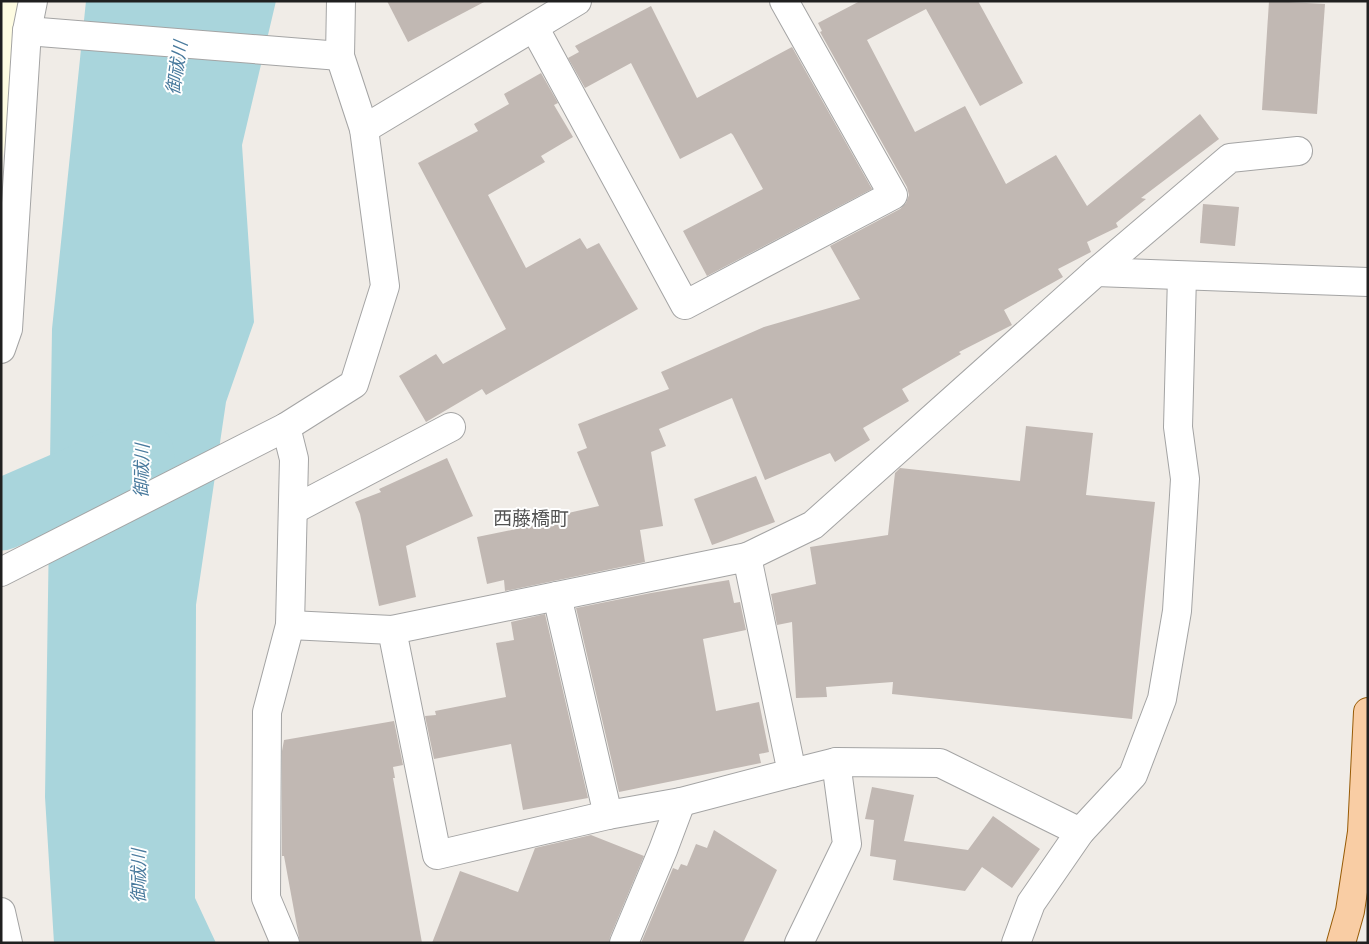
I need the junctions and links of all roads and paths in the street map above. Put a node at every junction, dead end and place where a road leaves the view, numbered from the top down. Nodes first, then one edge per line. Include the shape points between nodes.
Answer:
1 (33, 1) edge
2 (341, 1) edge
3 (576, 1) edge
4 (784, 1) edge
5 (534, 27) junction
6 (27, 31) junction
7 (340, 56) junction
8 (364, 129) junction
9 (1298, 151) dead end
10 (1096, 272) junction
11 (1182, 276) junction
12 (1368, 282) edge
13 (1, 348) edge
14 (286, 427) junction
15 (451, 427) dead end
16 (292, 510) junction
17 (747, 558) junction
18 (1, 572) edge
19 (557, 596) junction
20 (290, 625) junction
21 (392, 630) junction
22 (1368, 712) edge
23 (836, 762) junction
24 (792, 773) junction
25 (681, 802) junction
26 (608, 815) junction
27 (1080, 832) junction
28 (1, 912) edge
29 (8, 943) edge
30 (285, 943) edge
31 (624, 943) edge
32 (799, 943) edge
33 (1016, 943) edge
34 (1341, 943) edge

1 - 6 street
2 - 7 street
3 - 5 street
4 - 5 street via 893,195 685,305
5 - 8 street
6 - 7 street
6 - 13 street via 8,329
7 - 8 street
8 - 14 street via 385,286 354,384
9 - 10 street via 1230,158
10 - 11 street
10 - 17 street via 813,525
11 - 12 street
11 - 27 street via 1178,427 1185,479 1176,611 1162,699 1133,775
14 - 16 street via 294,459
14 - 18 street
15 - 16 street
16 - 20 street
17 - 19 street
17 - 24 street
19 - 21 street
19 - 26 street
20 - 21 street
20 - 30 street via 267,712 266,898
21 - 26 street via 437,855
22 - 34 main road via 1362,832 1350,911
23 - 24 street
23 - 27 street via 940,762
23 - 32 street via 847,844
24 - 25 street
25 - 26 street
25 - 31 street
27 - 33 street via 1031,903
28 - 29 street

